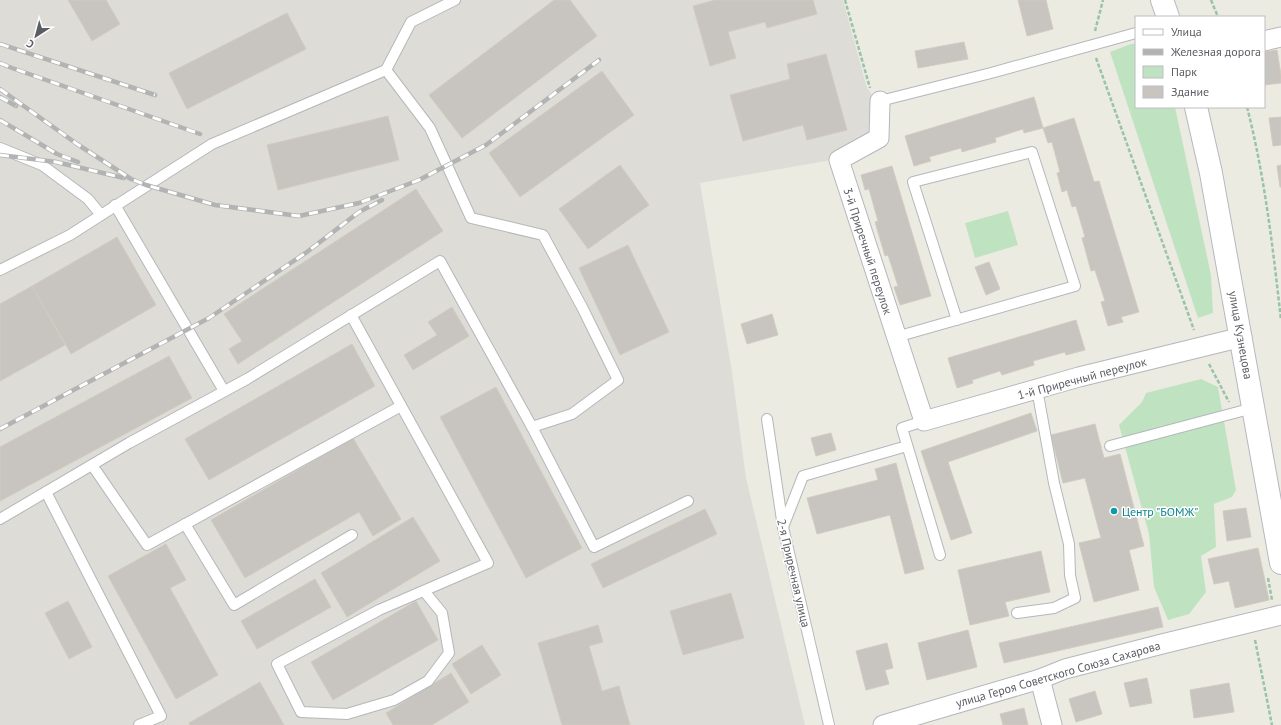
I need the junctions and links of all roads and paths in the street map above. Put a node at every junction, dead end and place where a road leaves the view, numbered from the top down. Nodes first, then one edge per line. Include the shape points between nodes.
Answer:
1 (455, 0) edge
2 (845, 0) edge
3 (1103, 0) edge
4 (1162, 0) edge
5 (1211, 0) edge
6 (1168, 16) edge
7 (1218, 16) edge
8 (1135, 33) edge
9 (1281, 37) edge
10 (1265, 41) edge
11 (1091, 46) junction
12 (386, 70) junction
13 (880, 101) junction
14 (1196, 108) edge
15 (1247, 108) edge
16 (0, 148) edge
17 (115, 205) junction
18 (101, 215) junction
19 (0, 270) edge
20 (351, 315) junction
21 (957, 320) junction
22 (1281, 320) edge
23 (896, 337) junction
24 (1242, 337) junction
25 (1200, 347) junction
26 (1037, 389) junction
27 (224, 392) junction
28 (401, 406) junction
29 (1253, 408) junction
30 (767, 419) dead end
31 (924, 421) junction
32 (532, 427) junction
33 (906, 446) junction
34 (1110, 446) dead end
35 (92, 465) junction
36 (46, 492) junction
37 (688, 501) dead end
38 (1277, 510) edge
39 (0, 519) edge
40 (185, 524) junction
41 (783, 527) junction
42 (352, 535) dead end
43 (940, 555) dead end
44 (1281, 563) edge
45 (424, 591) junction
46 (1017, 614) dead end
47 (1281, 615) edge
48 (1040, 679) junction
49 (139, 725) edge
50 (829, 725) edge
51 (883, 725) edge
52 (1052, 725) edge

1 - 12 lane via 411,22
2 - 13 path via 869,86
3 - 11 path
4 - 6 main road
5 - 7 path
8 - 11 lane
9 - 10 street
11 - 13 lane
11 - 25 path
12 - 17 lane via 212,144
12 - 32 lane via 430,128 471,218 543,235 618,380 572,414
13 - 23 street, 3-й Приречный переулок via 879,138 839,160
14 - 24 main road, улица Кузнецова
15 - 22 path via 1267,205
16 - 18 lane via 42,165 88,200
17 - 18 lane
17 - 27 lane
18 - 19 lane via 70,235
20 - 27 lane
20 - 28 lane
20 - 32 lane via 440,261
21 - 21 lane via 1075,286 1032,152 913,182
21 - 23 lane
23 - 31 street, 3-й Приречный переулок
24 - 25 street, 1-й Приречный переулок
24 - 29 main road, улица Кузнецова
25 - 26 street, 1-й Приречный переулок
26 - 31 street, 1-й Приречный переулок
26 - 46 lane via 1054,483 1069,544 1070,575 1075,598 1054,608
27 - 35 lane
28 - 40 lane
28 - 45 lane via 488,563
29 - 34 lane
29 - 38 main road, улица Кузнецова
30 - 41 lane, 2-я Приречная улица
31 - 33 lane via 902,428
32 - 37 lane via 594,547
33 - 41 lane via 803,476
33 - 43 lane
35 - 36 lane
35 - 40 lane via 147,545
36 - 39 lane
36 - 49 lane via 161,716
38 - 44 main road, улица Кузнецова
40 - 42 lane via 234,605
41 - 50 lane, 2-я Приречная улица
45 - 45 lane via 379,610 277,664 301,712 347,714 394,700 428,681 448,653 442,613
47 - 48 street, улица Героя Советского Союза Сахарова via 1065,669
48 - 51 street, улица Героя Советского Союза Сахарова
48 - 52 street

